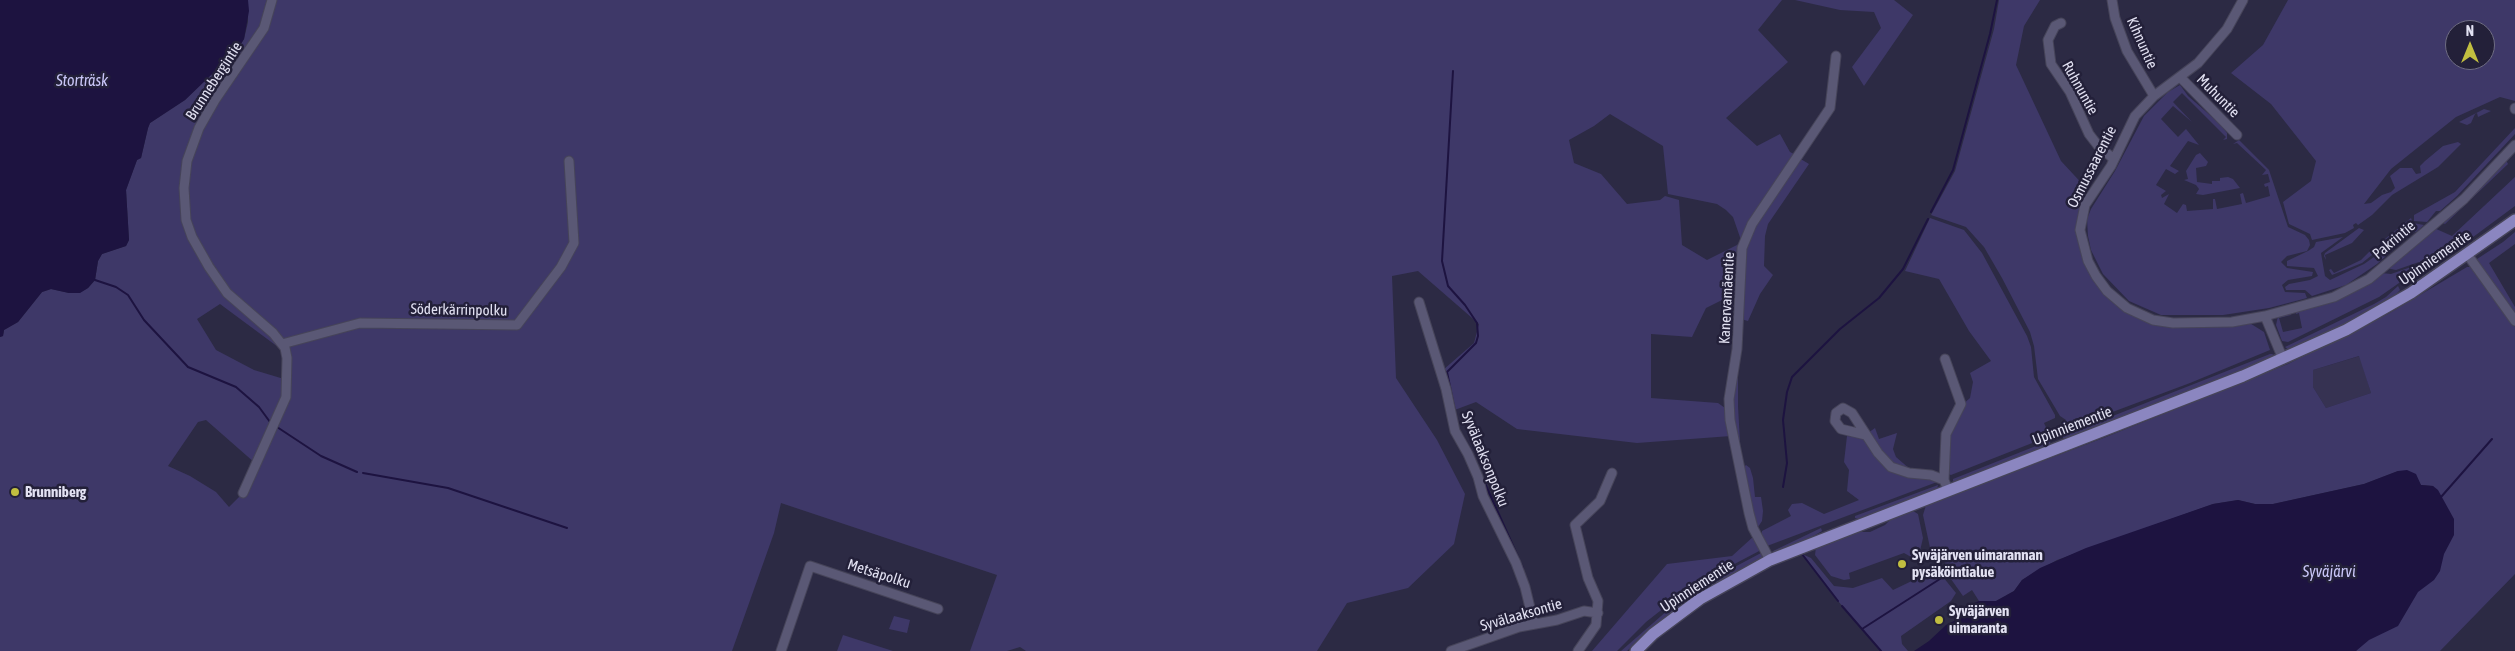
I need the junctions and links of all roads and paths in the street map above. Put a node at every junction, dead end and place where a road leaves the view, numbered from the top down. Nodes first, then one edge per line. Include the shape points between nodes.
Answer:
1 (272, 0) edge
2 (2112, 0) edge
3 (2243, 0) edge
4 (2060, 23) dead end
5 (1836, 56) dead end
6 (2180, 77) junction
7 (2154, 96) junction
8 (2237, 135) dead end
9 (2515, 145) edge
10 (2114, 159) junction
11 (569, 162) dead end
12 (2515, 220) edge
13 (2467, 254) junction
14 (1419, 302) dead end
15 (2265, 316) junction
16 (2515, 321) edge
17 (282, 344) junction
18 (1944, 359) dead end
19 (2283, 359) junction
20 (1866, 435) dead end
21 (1612, 472) dead end
22 (1946, 485) junction
23 (243, 493) dead end
24 (1770, 560) junction
25 (938, 609) dead end
26 (1598, 613) junction
27 (1534, 624) junction
28 (781, 651) edge
29 (1451, 651) edge
30 (1578, 651) edge
31 (1636, 651) edge

1 - 17 street, Brunnebergintie via 264,28 199,128 187,161 184,204 192,237 227,293
2 - 7 street, Kihnuntie via 2127,51
3 - 6 street, Osmussaarentie via 2217,41
4 - 10 street, Ruhnuntie via 2052,29 2048,40 2051,64 2070,92 2089,134
5 - 24 street, Kanervamäentie via 1830,108 1752,224 1742,248 1730,420 1753,528
6 - 7 street, Osmussaarentie
6 - 8 street, Muhuntie
7 - 10 street, Osmussaarentie via 2130,124
9 - 15 street, Pakrintie via 2464,199 2369,279 2334,297
10 - 15 street, Osmussaarentie via 2088,199 2081,219 2082,243 2088,261 2107,291 2136,313 2163,322 2212,323
11 - 17 street, Söderkärrinpolku via 574,243 561,267 517,325 360,323
12 - 13 main road, Upinniementie
13 - 16 street
13 - 19 main road, Upinniementie via 2381,311
14 - 27 street, Syvälaaksonpolku via 1446,389 1455,431 1516,563
15 - 19 street
17 - 23 street, Brunnebergintie via 288,365 286,397
18 - 22 street via 1961,404 1946,434
19 - 22 main road, Upinniementie
20 - 22 street via 1891,467 1931,475
21 - 26 street via 1600,501 1575,525 1588,578 1598,601
22 - 24 main road, Upinniementie
24 - 31 main road, Upinniementie via 1700,599
25 - 28 street, Metsäpolku via 810,566
26 - 27 street, Syvälaaksontie via 1584,611
26 - 30 street via 1596,625
27 - 29 street, Syvälaaksontie

